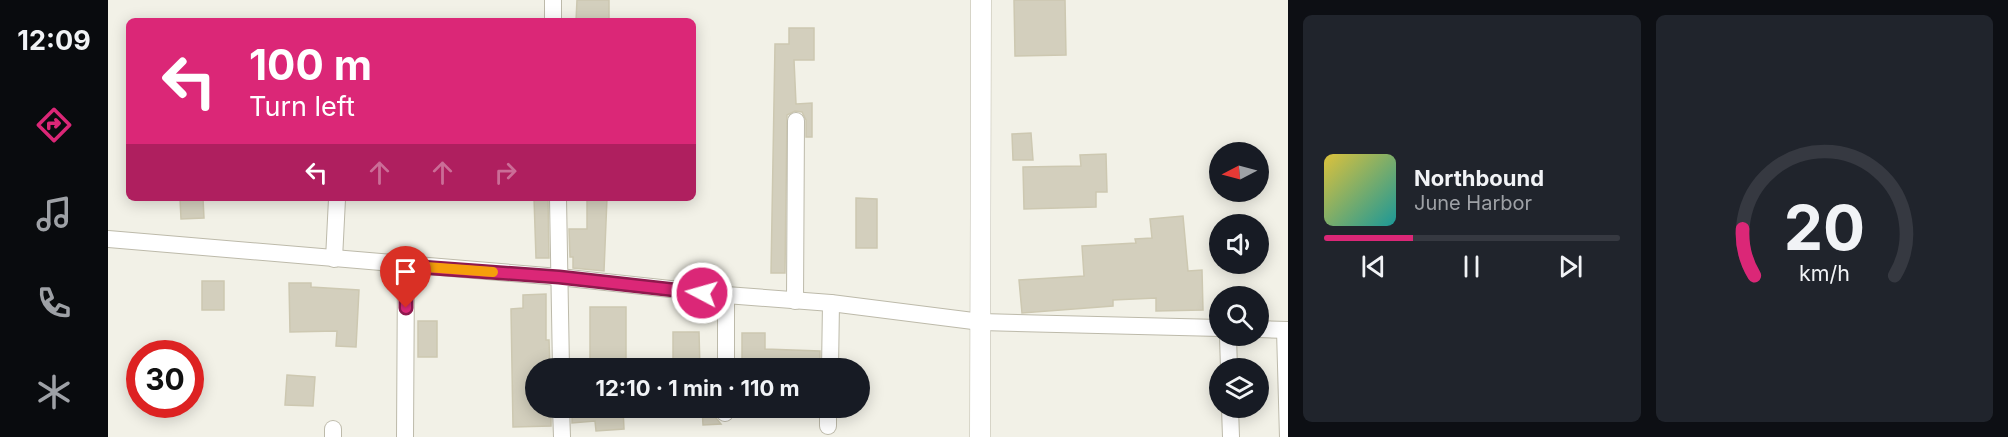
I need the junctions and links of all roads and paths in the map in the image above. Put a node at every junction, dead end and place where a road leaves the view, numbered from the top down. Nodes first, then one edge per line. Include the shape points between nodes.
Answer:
1 (553, 0) edge
2 (981, 0) edge
3 (553, 18) edge
4 (796, 121) dead end
5 (337, 201) edge
6 (558, 201) edge
7 (108, 239) edge
8 (334, 259) junction
9 (406, 266) junction
10 (559, 277) junction
11 (726, 296) junction
12 (795, 301) junction
13 (831, 303) junction
14 (981, 322) junction
15 (1209, 328) edge
16 (1269, 329) edge
17 (1286, 330) edge
18 (561, 358) edge
19 (726, 358) edge
20 (830, 358) edge
21 (561, 418) edge
22 (828, 418) edge
23 (1230, 418) edge
24 (828, 426) dead end
25 (405, 437) edge
26 (562, 437) edge
27 (980, 437) edge
28 (1231, 437) edge
29 (1288, 437) edge

1 - 3 street
2 - 14 street
4 - 12 street
5 - 8 street
6 - 10 street
7 - 8 street
8 - 9 street
9 - 10 street
9 - 25 street
10 - 11 street
10 - 18 street
11 - 12 street
11 - 19 street
12 - 13 street
13 - 14 street
13 - 20 street
14 - 15 street
14 - 27 street
16 - 17 street
17 - 29 street
21 - 26 street
22 - 24 street
23 - 28 street

